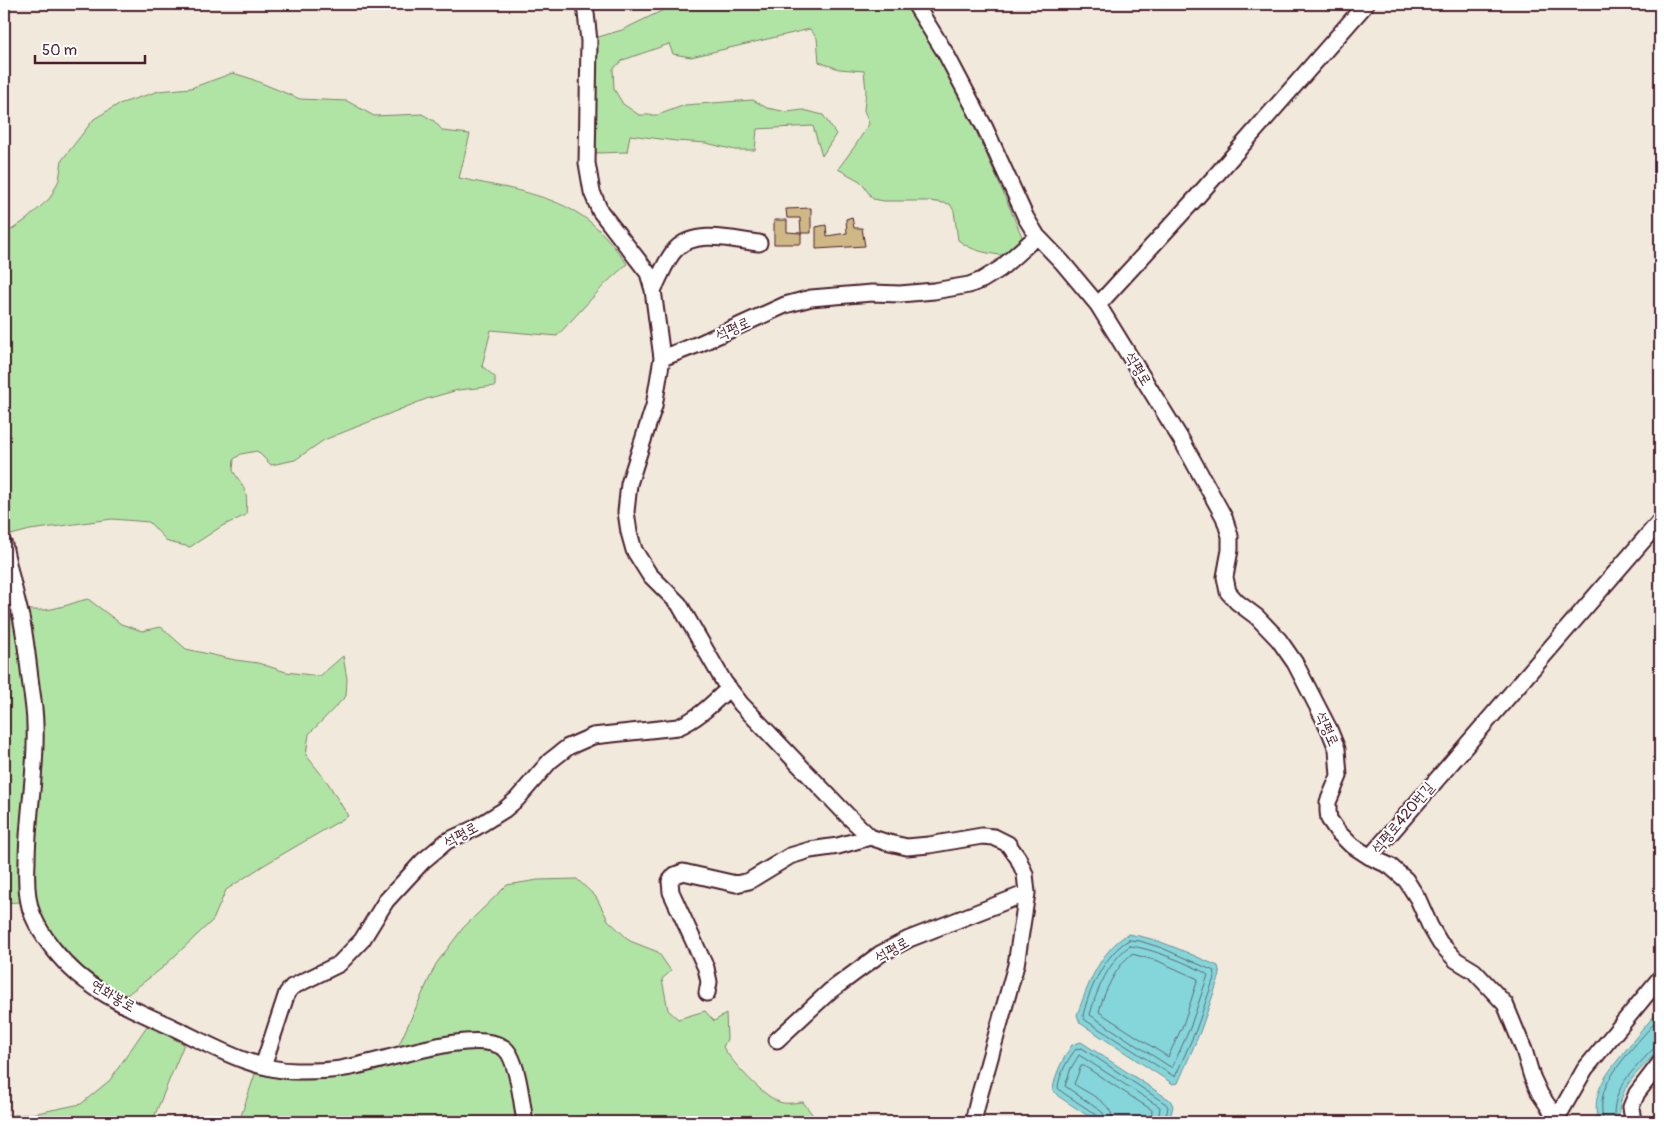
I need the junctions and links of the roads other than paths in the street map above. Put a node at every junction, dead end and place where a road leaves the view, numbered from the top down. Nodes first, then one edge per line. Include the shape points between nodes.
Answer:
1 (585, 4) edge
2 (915, 4) edge
3 (1366, 4) edge
4 (1037, 236) junction
5 (759, 242) dead end
6 (653, 290) junction
7 (1098, 305) junction
8 (662, 358) junction
9 (1660, 521) edge
10 (4, 546) edge
11 (729, 688) junction
12 (870, 837) junction
13 (1370, 857) junction
14 (1027, 893) junction
15 (1660, 978) edge
16 (707, 993) dead end
17 (776, 1040) dead end
18 (1660, 1063) edge
19 (263, 1066) junction
20 (1558, 1120) edge
21 (525, 1122) edge
22 (974, 1122) edge
23 (1633, 1122) edge

1 - 6 street via 589,41 587,163 592,192 600,211 648,273
2 - 4 street via 938,39 985,128 1017,201
3 - 7 street
4 - 7 street, 석평로
4 - 8 street, 석평로 via 1000,269 969,285 900,294 811,298 784,305
5 - 6 street via 702,237 687,240 675,250
6 - 8 street
7 - 13 street, 석평로 via 1182,441 1224,517 1230,536 1225,577 1228,592 1279,640 1295,663 1329,729 1337,749 1339,776 1328,802 1329,820 1350,844
8 - 11 street via 654,406 629,484 626,512 629,532 634,550 649,574 679,604
9 - 13 street, 석평로420번길
10 - 19 street, 연화봉로 via 21,620 35,721 36,749 26,862 32,915 59,956 96,989 222,1051
11 - 12 street
11 - 19 street, 석평로 via 701,714 678,727 593,736 568,747 550,761 504,810 433,851 386,901 362,940 339,964 292,987 287,993
12 - 14 street via 906,847 994,837 1008,844 1018,858 1025,874
12 - 16 street via 790,856 749,881 736,884 683,872 675,875 670,881 671,892 706,968
13 - 20 street, 석평로420번길 via 1390,866 1406,880 1440,943 1456,960 1474,971 1505,1004 1532,1077
14 - 17 street, 석평로 via 909,939 880,954 830,991
14 - 22 street via 1016,965
15 - 20 street via 1585,1069
18 - 23 street via 1631,1107
19 - 21 street, 연화봉로 via 298,1072 345,1069 462,1042 489,1042 503,1047 511,1055

